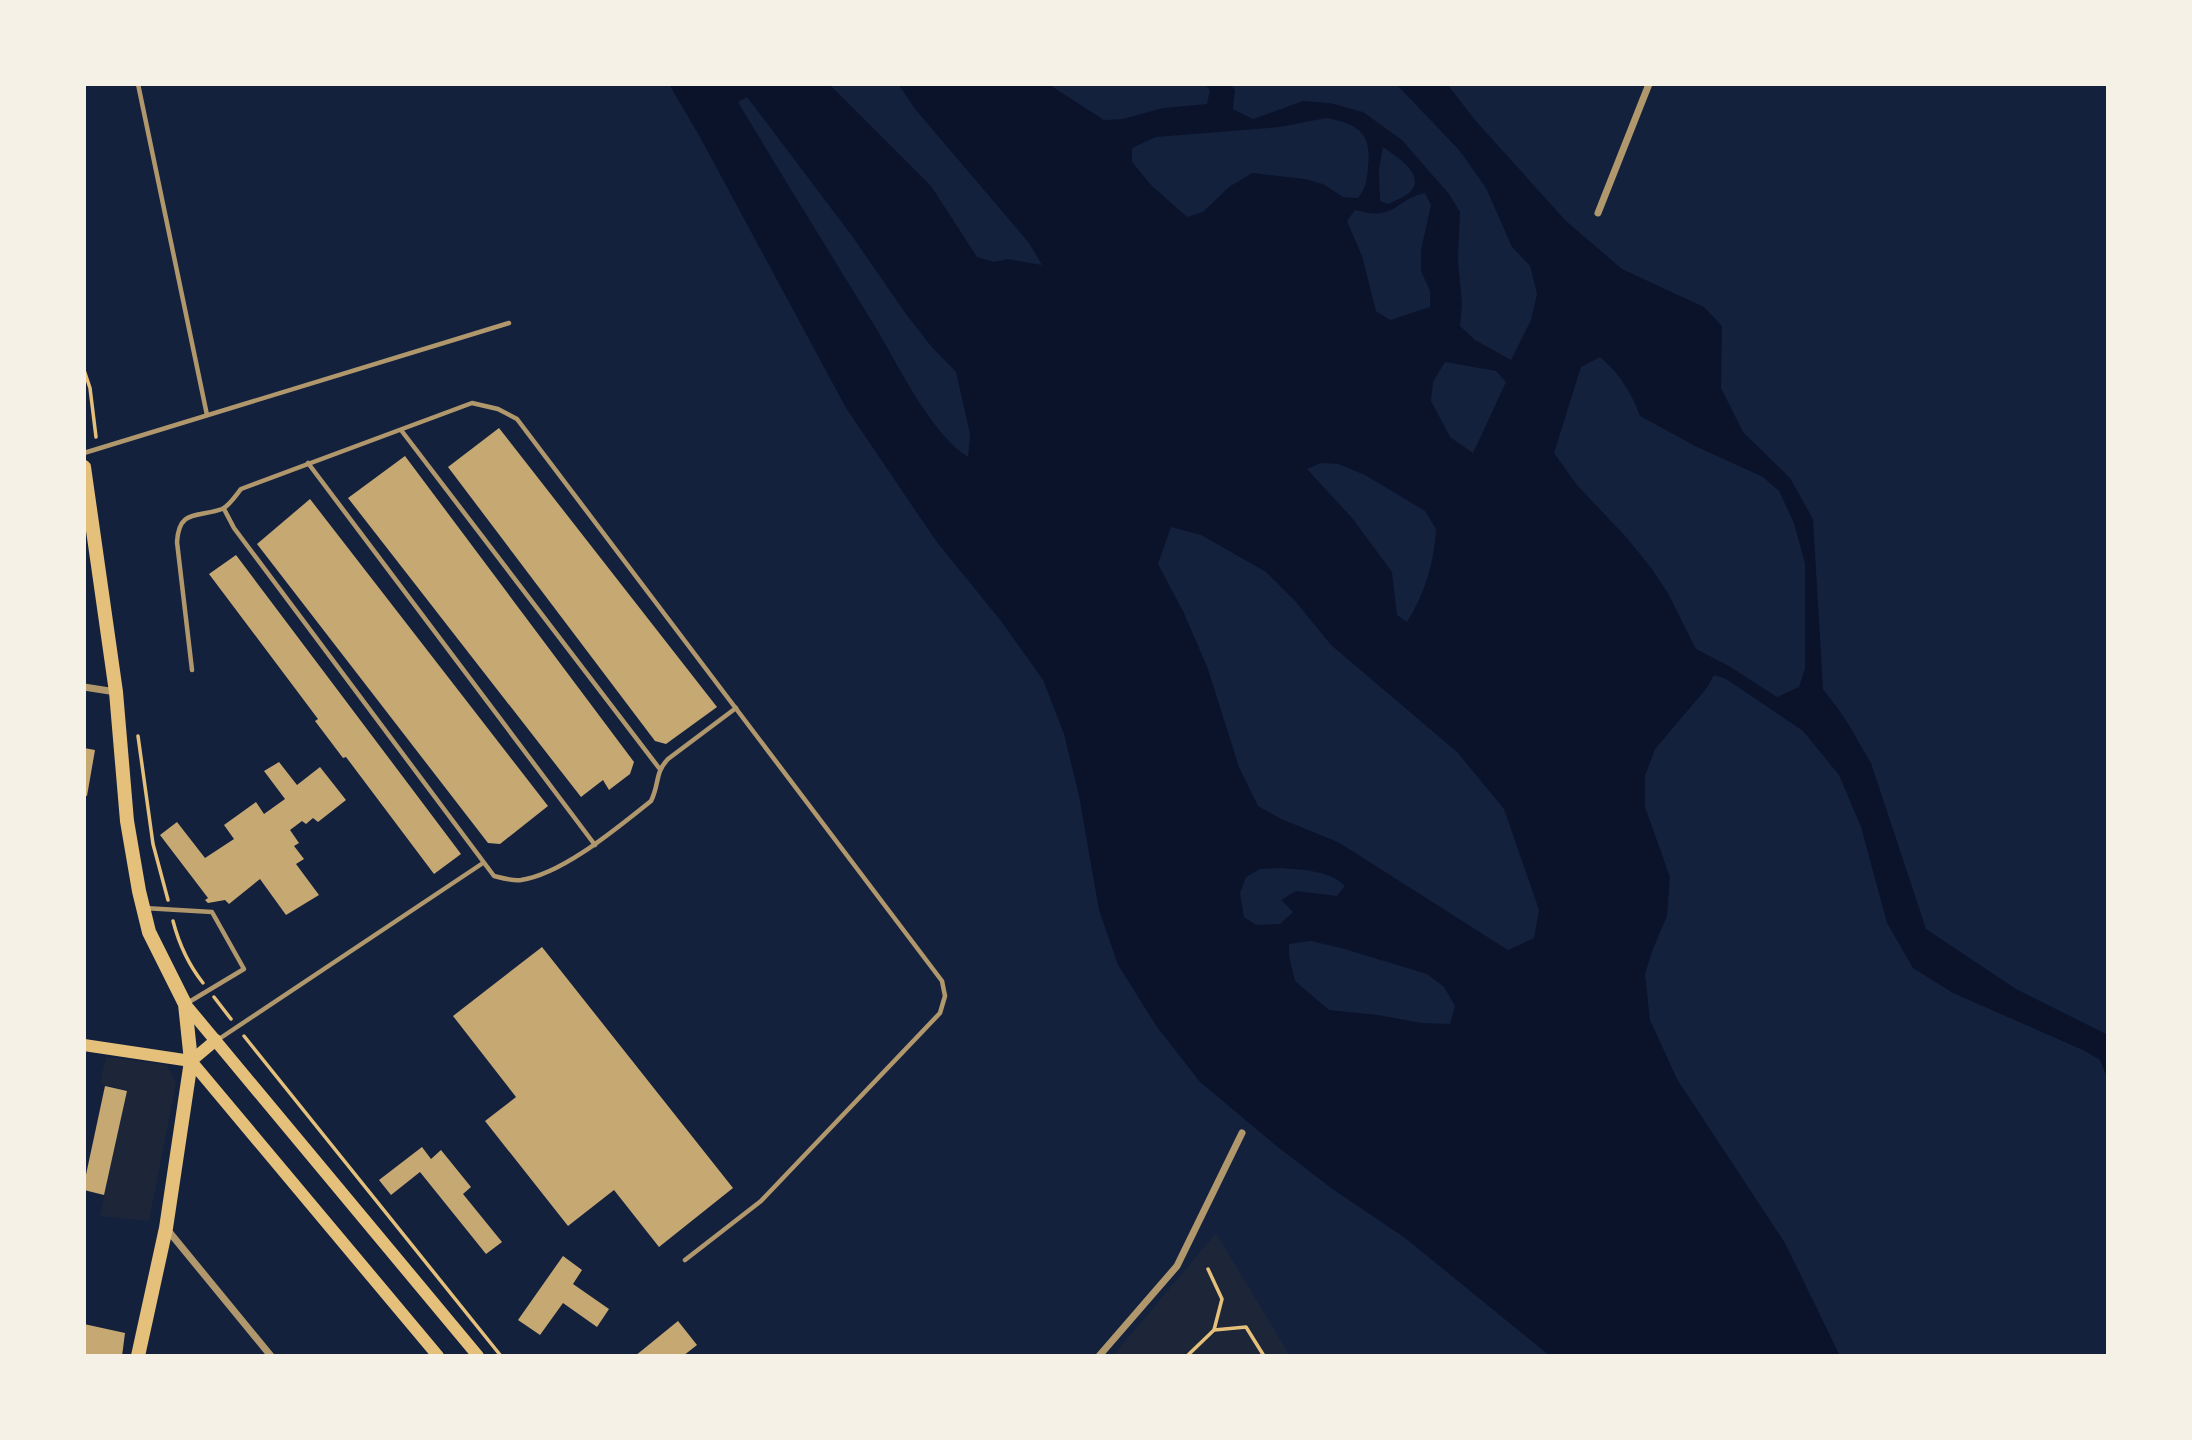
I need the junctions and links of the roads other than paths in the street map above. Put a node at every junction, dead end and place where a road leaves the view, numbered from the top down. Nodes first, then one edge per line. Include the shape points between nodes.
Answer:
1 (138, 84) edge
2 (1649, 84) edge
3 (1598, 213) dead end
4 (509, 323) dead end
5 (207, 415) junction
6 (401, 430) junction
7 (84, 453) edge
8 (308, 463) junction
9 (84, 467) edge
10 (224, 509) junction
11 (192, 670) dead end
12 (84, 687) edge
13 (116, 692) junction
14 (736, 708) junction
15 (659, 768) junction
16 (595, 845) junction
17 (483, 863) junction
18 (144, 908) junction
19 (185, 1004) junction
20 (216, 1041) junction
21 (84, 1045) edge
22 (191, 1061) junction
23 (1242, 1133) dead end
24 (166, 1228) junction
25 (685, 1260) dead end
26 (138, 1356) edge
27 (271, 1356) edge
28 (438, 1356) edge
29 (478, 1356) edge
30 (1099, 1356) edge

1 - 5 lane
2 - 3 street
4 - 5 lane
5 - 7 lane
6 - 8 lane
6 - 14 lane via 472,403 517,419
6 - 15 lane
8 - 10 lane via 242,489
8 - 16 lane
9 - 13 main road
10 - 11 lane via 188,516 178,528
10 - 17 lane
12 - 13 street
13 - 18 main road via 127,821
14 - 15 lane
14 - 25 lane via 942,981 945,996 940,1013 761,1201
15 - 16 lane via 652,801
16 - 17 lane via 518,881 494,876
17 - 20 lane
18 - 19 main road via 149,932
18 - 19 lane via 212,912 244,969
19 - 20 main road
19 - 22 main road
20 - 22 main road
20 - 29 main road
21 - 22 main road
22 - 24 main road
22 - 28 main road
23 - 30 street via 1177,1266
24 - 26 main road
24 - 27 street

